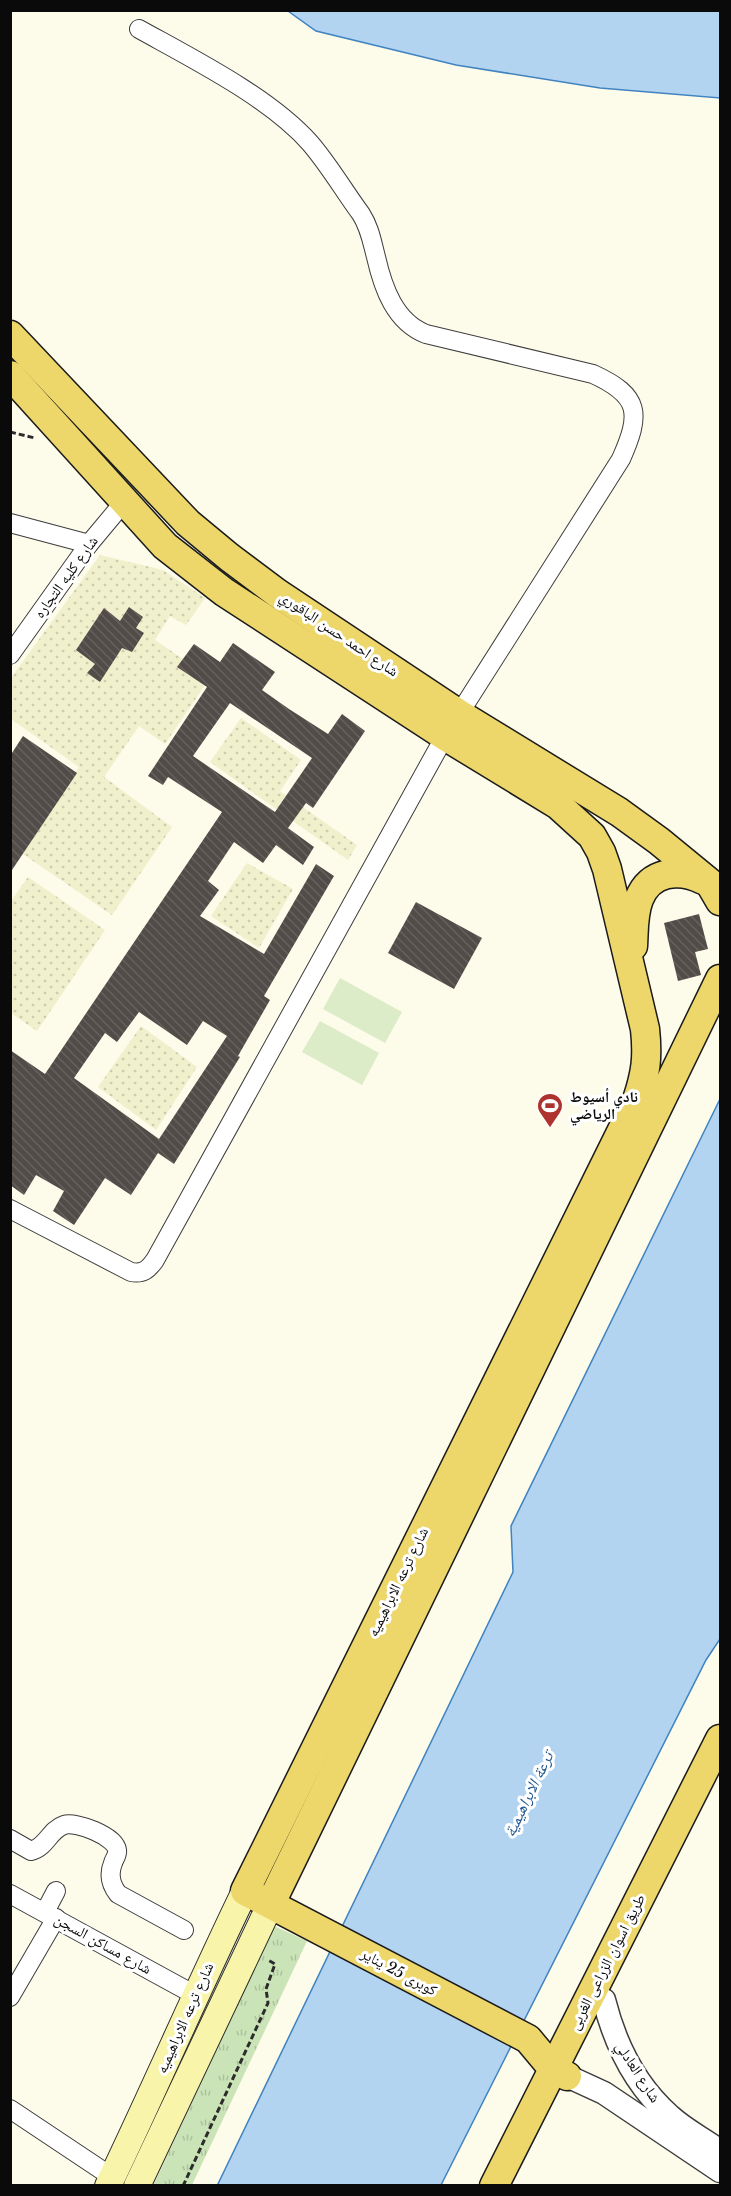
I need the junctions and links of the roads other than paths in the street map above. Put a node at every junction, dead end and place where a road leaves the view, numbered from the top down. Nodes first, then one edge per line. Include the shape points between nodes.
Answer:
1 (139, 29) dead end
2 (10, 335) edge
3 (10, 375) edge
4 (124, 502) junction
5 (10, 523) edge
6 (188, 523) junction
7 (89, 544) junction
8 (165, 546) junction
9 (10, 655) edge
10 (452, 725) junction
11 (718, 886) edge
12 (631, 970) junction
13 (720, 979) edge
14 (10, 1209) edge
15 (526, 1352) junction
16 (720, 1739) edge
17 (720, 1773) edge
18 (10, 1839) edge
19 (245, 1891) junction
20 (56, 1892) dead end
21 (10, 1894) edge
22 (271, 1904) junction
23 (51, 1915) junction
24 (184, 1930) dead end
25 (19, 1965) edge
26 (195, 1995) junction
27 (10, 1998) edge
28 (603, 2000) junction
29 (569, 2037) junction
30 (528, 2039) junction
31 (560, 2072) junction
32 (10, 2109) edge
33 (145, 2109) junction
34 (170, 2119) junction
35 (720, 2151) edge
36 (720, 2171) edge
37 (110, 2181) edge
38 (137, 2186) edge
39 (494, 2186) edge
40 (509, 2186) edge

1 - 10 street via 263,103 312,144 365,221 381,276 397,312 414,330 593,374 613,383 629,397 635,416 632,435 621,459
2 - 6 main road, شارع احمد حسن الباقوري
3 - 4 main road, شارع احمد حسن الباقوري
4 - 7 street, شارع كليه التجاره
4 - 8 main road, شارع احمد حسن الباقوري
5 - 7 street
6 - 8 main road
6 - 10 main road, شارع احمد حسن الباقوري
7 - 9 street, شارع كليه التجاره
8 - 10 main road, شارع احمد حسن الباقوري via 224,592
10 - 11 main road, شارع احمد حسن الباقوري via 619,812
10 - 12 main road, شارع احمد حسن الباقوري via 558,805 592,836 607,869
10 - 14 street via 147,1270 131,1272
11 - 12 main road via 692,874 675,872 648,884 635,912
12 - 15 main road, شارع ترعه الابراهيميه via 645,1029 645,1076
13 - 15 main road, شارع ترعه الابراهيميه
15 - 19 main road, شارع ترعه الابراهيميه
15 - 22 main road, شارع ترعه الابراهيميه
16 - 29 main road, طريق اسوان الزراعى الغربى
17 - 28 main road, طريق اسوان الزراعى الغربى
18 - 24 street via 31,1851 44,1845 52,1833 65,1825 89,1829 116,1845 117,1855 110,1873 118,1894
19 - 22 main road, كوبرى 25 يناير
19 - 26 main road, شارع ترعه الابراهيميه
20 - 23 street
21 - 23 street, شارع مساكن السجن
22 - 30 main road, كوبرى 25 يناير
22 - 34 main road, شارع ترعه الابراهيميه
23 - 25 street
23 - 26 street, شارع مساكن السجن
25 - 27 street
26 - 33 main road, شارع ترعه الابراهيميه
28 - 31 main road, طريق اسوان الزراعى الغربى
28 - 35 street, شارع العادلي via 626,2060 647,2091 671,2117
29 - 30 main road, كوبرى 25 يناير
29 - 31 main road, طريق اسوان الزراعى الغربى
30 - 31 main road, كوبرى 25 يناير
31 - 36 street, شارع العادلي via 604,2093
31 - 39 main road, طريق اسوان الزراعى الغربى
31 - 40 main road, طريق اسوان الزراعى الغربى
32 - 37 street
33 - 34 main road
33 - 37 main road, شارع ترعه الابراهيميه
34 - 38 main road, شارع ترعه الابراهيميه

